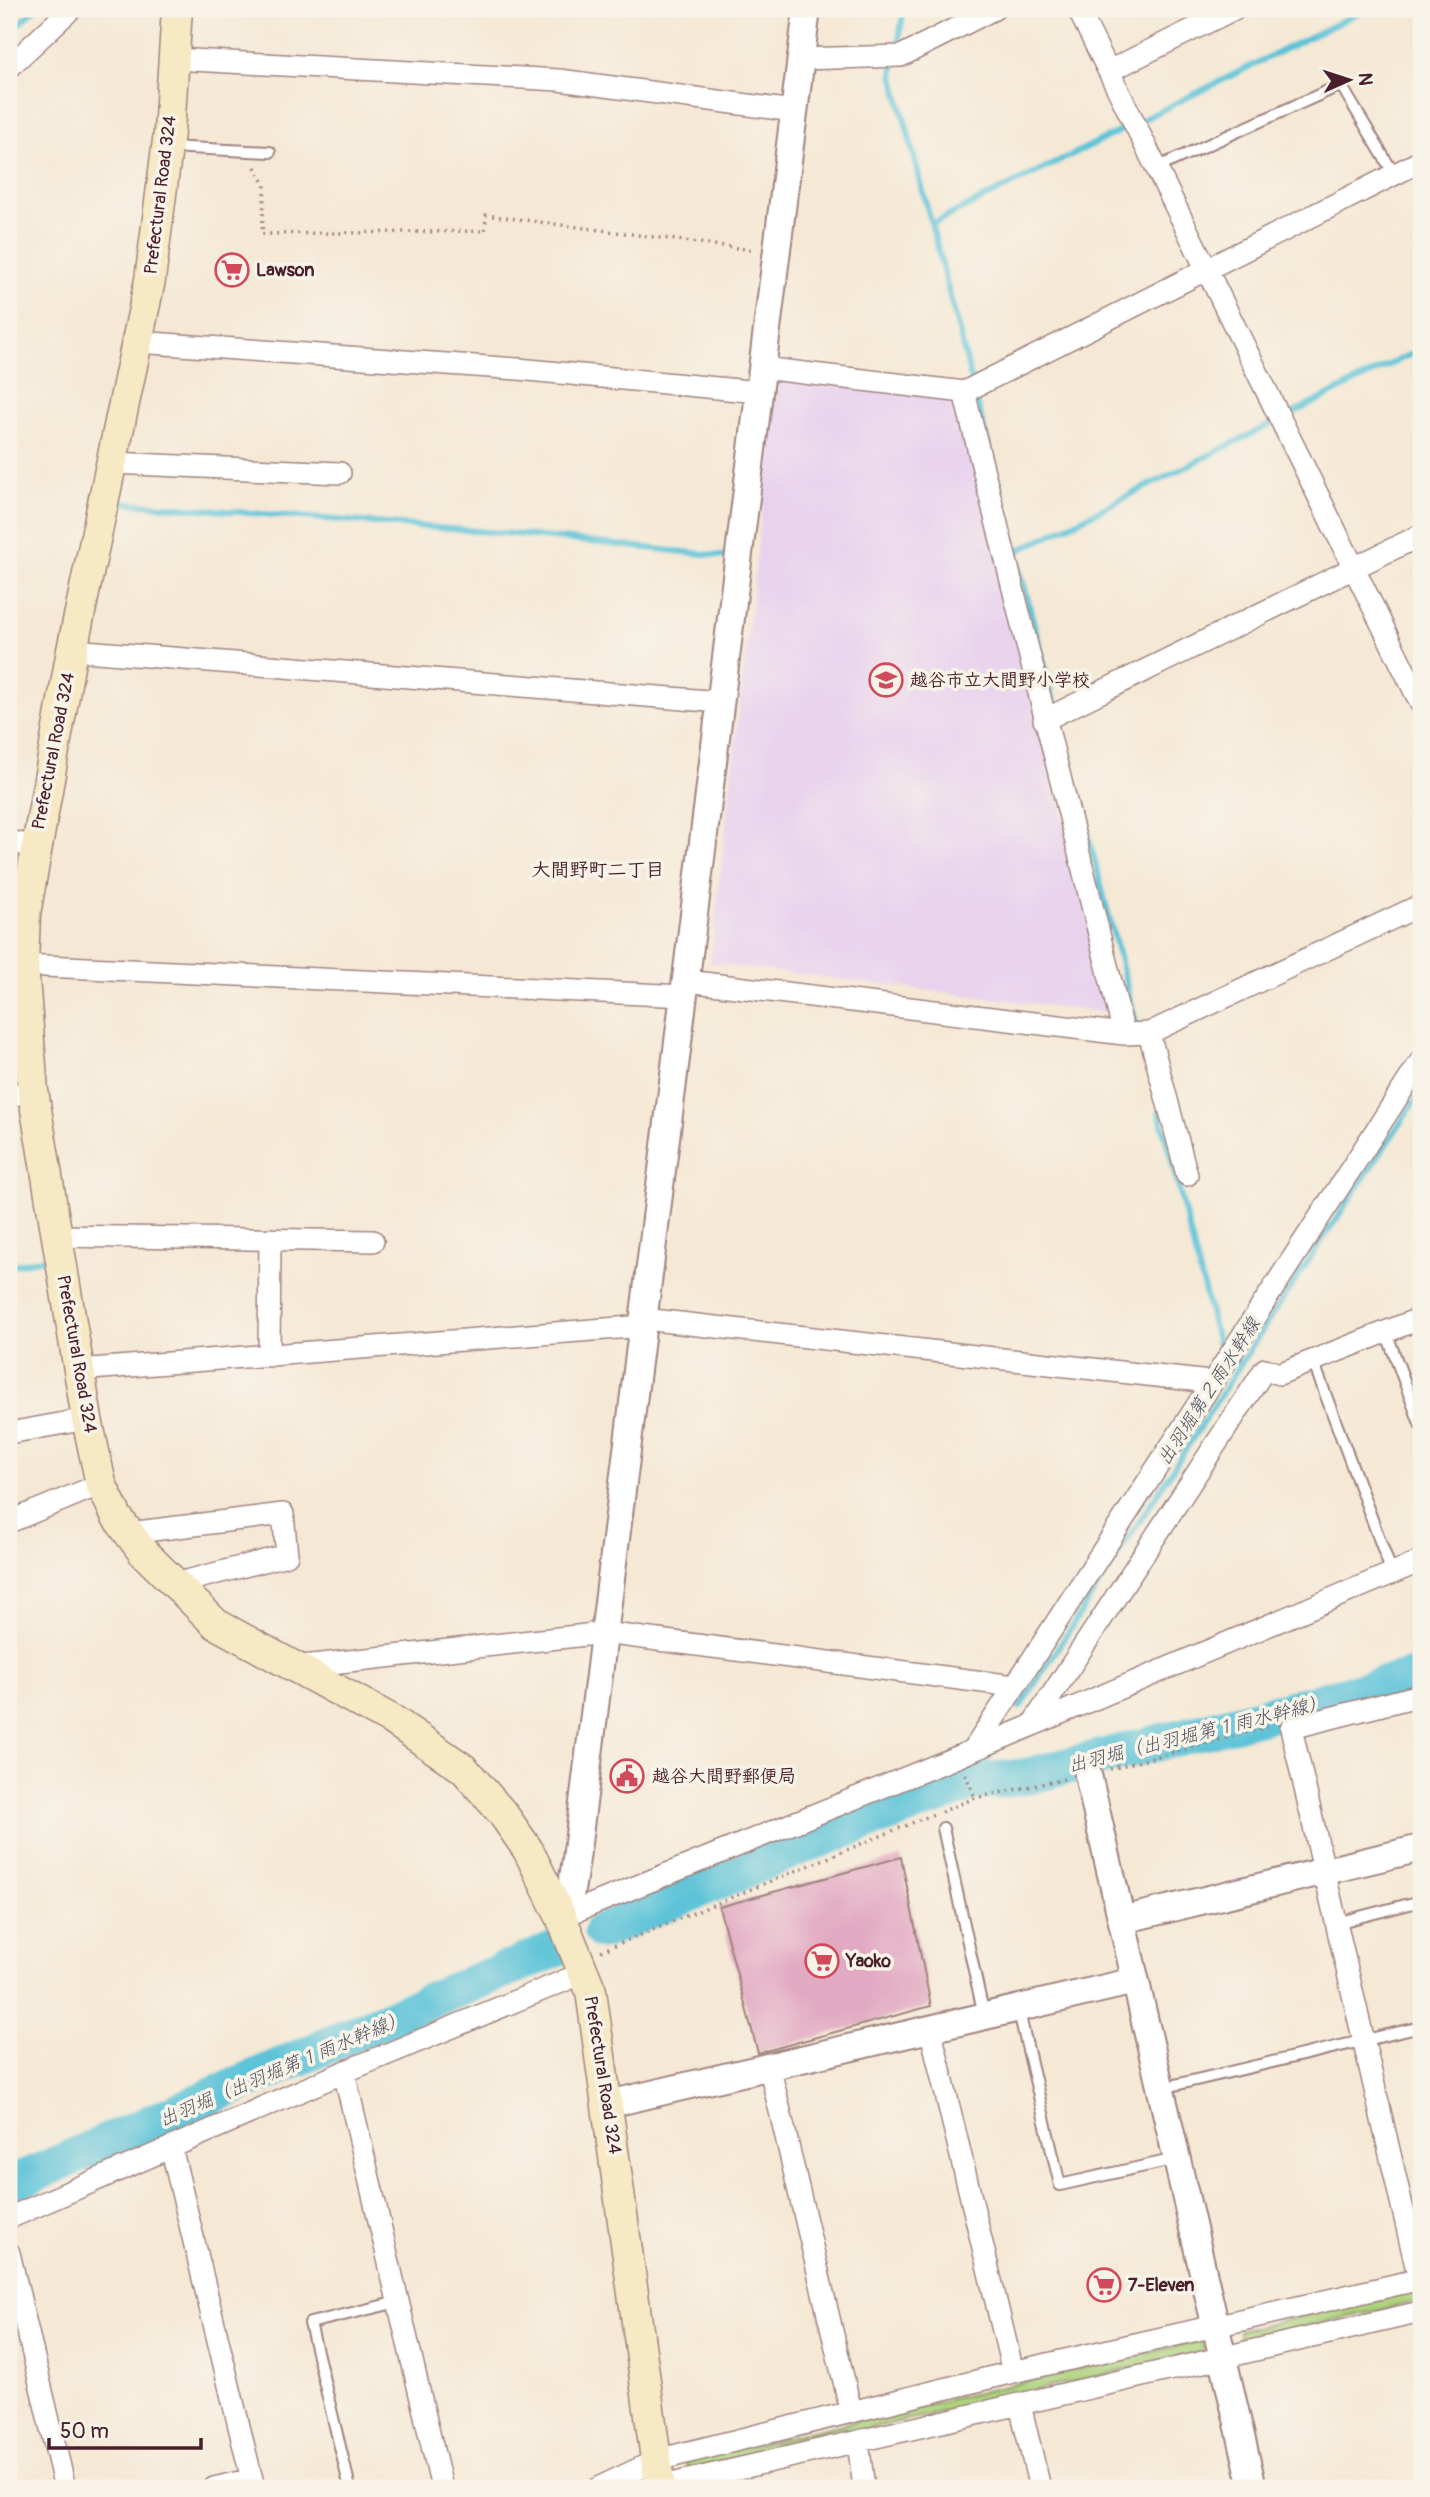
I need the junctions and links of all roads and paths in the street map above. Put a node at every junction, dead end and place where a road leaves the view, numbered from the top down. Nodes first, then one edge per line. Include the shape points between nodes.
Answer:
1 (71, 9) edge
2 (177, 9) edge
3 (807, 9) edge
4 (994, 9) edge
5 (1078, 9) edge
6 (1234, 9) edge
7 (174, 59) junction
8 (800, 59) junction
9 (9, 67) edge
10 (1109, 71) junction
11 (794, 111) junction
12 (167, 147) junction
13 (270, 152) dead end
14 (1421, 161) edge
15 (253, 163) dead end
16 (1156, 168) junction
17 (1394, 174) junction
18 (776, 252) junction
19 (1205, 268) junction
20 (137, 342) junction
21 (761, 380) junction
22 (964, 392) junction
23 (112, 463) junction
24 (340, 473) dead end
25 (1421, 535) edge
26 (1353, 570) junction
27 (72, 650) junction
28 (721, 702) junction
29 (1421, 704) edge
30 (1044, 720) junction
31 (22, 844) edge
32 (1421, 905) edge
33 (23, 965) junction
34 (686, 989) junction
35 (1149, 1033) junction
36 (1124, 1034) junction
37 (1421, 1061) edge
38 (21, 1093) edge
39 (1187, 1175) dead end
40 (58, 1236) junction
41 (270, 1239) junction
42 (373, 1241) dead end
43 (1421, 1318) edge
44 (644, 1322) junction
45 (1386, 1332) junction
46 (269, 1356) junction
47 (1313, 1361) junction
48 (78, 1370) junction
49 (1210, 1382) junction
50 (87, 1419) junction
51 (1421, 1426) edge
52 (9, 1433) edge
53 (101, 1484) junction
54 (9, 1522) edge
55 (129, 1533) junction
56 (1421, 1561) edge
57 (1392, 1573) junction
58 (176, 1584) junction
59 (604, 1633) junction
60 (294, 1667) junction
61 (1014, 1686) junction
62 (1421, 1695) edge
63 (1034, 1722) junction
64 (1291, 1728) junction
65 (974, 1749) junction
66 (1088, 1774) junction
67 (943, 1828) dead end
68 (1421, 1848) edge
69 (1325, 1870) junction
70 (1421, 1901) edge
71 (559, 1915) junction
72 (1122, 1920) junction
73 (1336, 1923) junction
74 (580, 1967) junction
75 (1135, 1981) junction
76 (1018, 2008) junction
77 (984, 2016) junction
78 (1421, 2026) edge
79 (930, 2028) junction
80 (1363, 2040) junction
81 (769, 2065) junction
82 (344, 2072) junction
83 (1160, 2088) junction
84 (609, 2104) junction
85 (171, 2147) junction
86 (1176, 2159) junction
87 (9, 2218) edge
88 (9, 2253) edge
89 (1420, 2279) edge
90 (398, 2302) junction
91 (1421, 2312) edge
92 (1216, 2327) junction
93 (1224, 2357) junction
94 (1013, 2372) junction
95 (1020, 2404) junction
96 (851, 2411) junction
97 (858, 2442) junction
98 (658, 2480) edge
99 (253, 2484) edge
100 (65, 2488) edge
101 (214, 2488) edge
102 (350, 2488) edge
103 (442, 2488) edge
104 (598, 2488) edge
105 (864, 2488) edge
106 (1040, 2488) edge
107 (1253, 2488) edge

1 - 9 street
2 - 7 main road, Prefectural Road 324
3 - 8 street
4 - 8 street via 901,56
5 - 10 street
6 - 10 street
7 - 11 street via 559,80
7 - 12 main road, Prefectural Road 324
8 - 11 street
10 - 16 street
11 - 18 street
12 - 13 lane
12 - 20 main road, Prefectural Road 324 via 157,239
14 - 17 street
15 - 18 path via 265,184 262,234 485,231 486,215
16 - 17 lane via 1342,85
16 - 19 street
17 - 19 street
18 - 21 street
19 - 22 street
19 - 26 street
20 - 21 street via 518,369
20 - 23 main road, Prefectural Road 324
21 - 22 street
21 - 28 street
22 - 30 street
23 - 24 street
23 - 27 main road, Prefectural Road 324
25 - 26 street
26 - 29 street
26 - 30 street
27 - 28 street
27 - 31 main road, Prefectural Road 324
28 - 34 street
30 - 36 street
31 - 33 main road, Prefectural Road 324
32 - 35 street
33 - 34 street
33 - 38 main road, Prefectural Road 324
34 - 36 street
34 - 44 street
35 - 36 street
35 - 39 street
37 - 49 street
38 - 40 main road, Prefectural Road 324
40 - 41 street
40 - 48 main road, Prefectural Road 324
41 - 42 street
41 - 46 street
43 - 45 street
44 - 46 street
44 - 49 street
44 - 59 street
45 - 47 street
45 - 51 lane
46 - 48 street
47 - 57 lane
47 - 63 street via 1279,1374 1265,1369
48 - 50 main road, Prefectural Road 324
49 - 61 street
50 - 52 street
50 - 53 main road, Prefectural Road 324
53 - 54 street
53 - 55 main road, Prefectural Road 324
55 - 58 main road, Prefectural Road 324
55 - 58 street via 283,1514 287,1555
56 - 57 street
57 - 63 street
58 - 60 main road, Prefectural Road 324 via 216,1624
59 - 60 street
59 - 61 street
59 - 71 street via 570,1897
60 - 71 main road, Prefectural Road 324 via 394,1721 464,1769 528,1850
61 - 65 street
62 - 64 street
63 - 65 street
64 - 66 path via 1279,1724
64 - 69 street
65 - 71 street
66 - 72 street
66 - 74 path via 975,1798
67 - 77 lane
68 - 69 street
69 - 72 street
69 - 73 street
70 - 73 lane
71 - 74 main road, Prefectural Road 324
72 - 75 street
73 - 80 street
74 - 82 street
74 - 84 main road, Prefectural Road 324 via 591,1991
75 - 76 street
75 - 83 street
76 - 77 street
76 - 86 lane via 1060,2185
77 - 79 street
78 - 80 lane
79 - 81 street
79 - 94 street
80 - 83 lane
80 - 89 street
81 - 84 street
81 - 96 street
82 - 85 street
82 - 90 street
83 - 86 street
84 - 98 main road, Prefectural Road 324
85 - 87 street
85 - 99 street
86 - 92 street
88 - 100 street
89 - 92 street
90 - 102 lane via 310,2323
90 - 103 street
91 - 93 street
92 - 93 street
92 - 94 street
93 - 95 street
93 - 107 street
94 - 96 street
95 - 97 street
95 - 106 street
96 - 98 street
97 - 98 street
97 - 105 street
98 - 104 street
99 - 101 street

